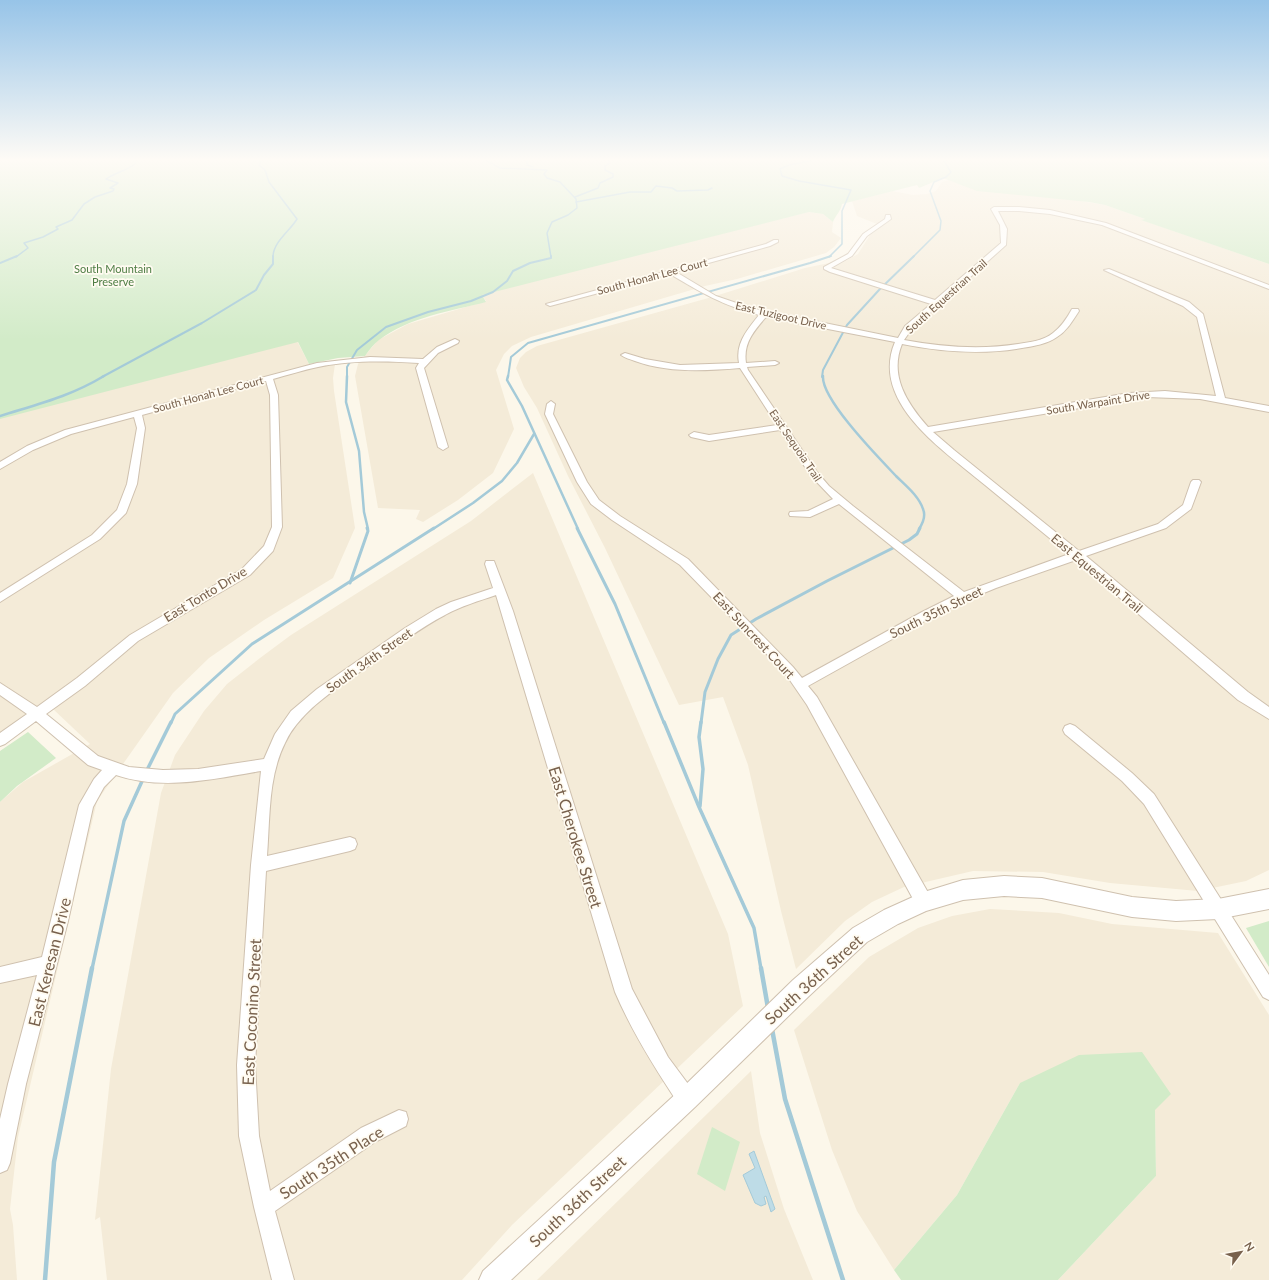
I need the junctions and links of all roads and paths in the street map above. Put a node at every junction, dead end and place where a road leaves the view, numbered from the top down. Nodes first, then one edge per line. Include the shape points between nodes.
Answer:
1 (886, 221) edge
2 (1002, 221) edge
3 (1089, 221) edge
4 (776, 241) dead end
5 (1107, 270) dead end
6 (670, 271) junction
7 (1269, 287) edge
8 (936, 303) junction
9 (550, 304) dead end
10 (1075, 311) dead end
11 (765, 313) junction
12 (456, 341) dead end
13 (898, 341) junction
14 (625, 355) dead end
15 (424, 361) junction
16 (776, 364) dead end
17 (743, 365) junction
18 (269, 378) junction
19 (1220, 400) junction
20 (551, 404) dead end
21 (1269, 409) edge
22 (137, 413) junction
23 (783, 427) junction
24 (926, 430) junction
25 (694, 435) dead end
26 (443, 448) dead end
27 (0, 466) edge
28 (1196, 482) dead end
29 (840, 500) junction
30 (794, 514) dead end
31 (1078, 556) junction
32 (490, 564) dead end
33 (499, 590) junction
34 (963, 597) junction
35 (0, 598) edge
36 (800, 685) junction
37 (0, 688) edge
38 (37, 714) junction
39 (1269, 714) edge
40 (1070, 730) dead end
41 (0, 740) edge
42 (269, 764) junction
43 (121, 771) junction
44 (350, 844) dead end
45 (259, 865) junction
46 (1269, 899) edge
47 (924, 902) junction
48 (1218, 909) junction
49 (49, 964) junction
50 (0, 975) edge
51 (1269, 991) edge
52 (687, 1099) junction
53 (399, 1119) dead end
54 (0, 1163) edge
55 (264, 1207) junction
56 (283, 1280) edge
57 (492, 1280) edge

1 - 8 street via 866,235 844,260 826,267 832,272
2 - 8 street, South Equestrian Trail via 1006,233 1004,244
3 - 7 street, South Equestrian Trail via 1104,224
4 - 6 street, South Honah Lee Court
5 - 19 street via 1186,304 1200,316
6 - 9 street, South Honah Lee Court
6 - 11 street, East Tuzigoot Drive via 709,295 735,306
8 - 13 street, South Equestrian Trail via 908,328
10 - 13 street, East Tuzigoot Drive via 1066,325 1055,335 1036,343 1008,349 976,351
11 - 13 street, East Tuzigoot Drive
11 - 17 street, East Sequoia Trail via 744,340 741,359
12 - 15 street via 442,346
13 - 24 street, South Equestrian Trail via 893,358 898,391
14 - 17 street via 648,363 678,367
15 - 18 street, South Honah Lee Court via 343,360
15 - 26 street via 420,368
16 - 17 street
17 - 23 street, East Sequoia Trail
18 - 22 street, South Honah Lee Court
18 - 38 street, East Tonto Drive via 274,395 277,527 269,548 246,572 134,638
19 - 21 street, South Warpaint Drive
19 - 24 street, South Warpaint Drive via 1173,393 1141,395
20 - 36 street, East Suncrest Court via 549,414 582,482 595,502 684,562 789,670
22 - 27 street, South Honah Lee Court via 51,438
22 - 35 street via 140,435 132,484 122,511 96,537
23 - 25 street via 709,438
23 - 29 street, East Sequoia Trail via 814,474
24 - 31 street, East Equestrian Trail
28 - 31 street, South 35th Street via 1188,507 1162,526
29 - 30 street via 810,514
29 - 34 street, East Sequoia Trail
31 - 34 street, South 35th Street
31 - 39 street, East Equestrian Trail via 1243,696
32 - 33 street, East Cherokee Street
33 - 42 street, South 34th Street via 440,612 322,693 296,715 280,738
33 - 52 street, East Cherokee Street via 624,992 662,1063
34 - 36 street, South 35th Street
36 - 47 street, East Suncrest Court via 812,701
37 - 38 street
38 - 41 street, East Tonto Drive
38 - 43 street via 93,761
40 - 48 street via 1127,777 1149,799
42 - 43 street via 198,775 162,776
42 - 45 street, East Coconino Street
43 - 49 street, East Keresan Drive via 99,783 86,805
44 - 45 street
45 - 55 street, East Coconino Street via 246,1065 249,1136
46 - 48 street, South 36th Street
47 - 48 street, South 36th Street via 963,890 1004,886 1042,888 1132,907 1176,911
47 - 52 street, South 36th Street via 860,935 801,988
48 - 51 street
49 - 50 street
49 - 54 street, East Keresan Drive via 17,1084
52 - 57 street, South 36th Street
53 - 55 street, South 35th Place via 368,1135
55 - 56 street, East Coconino Street

